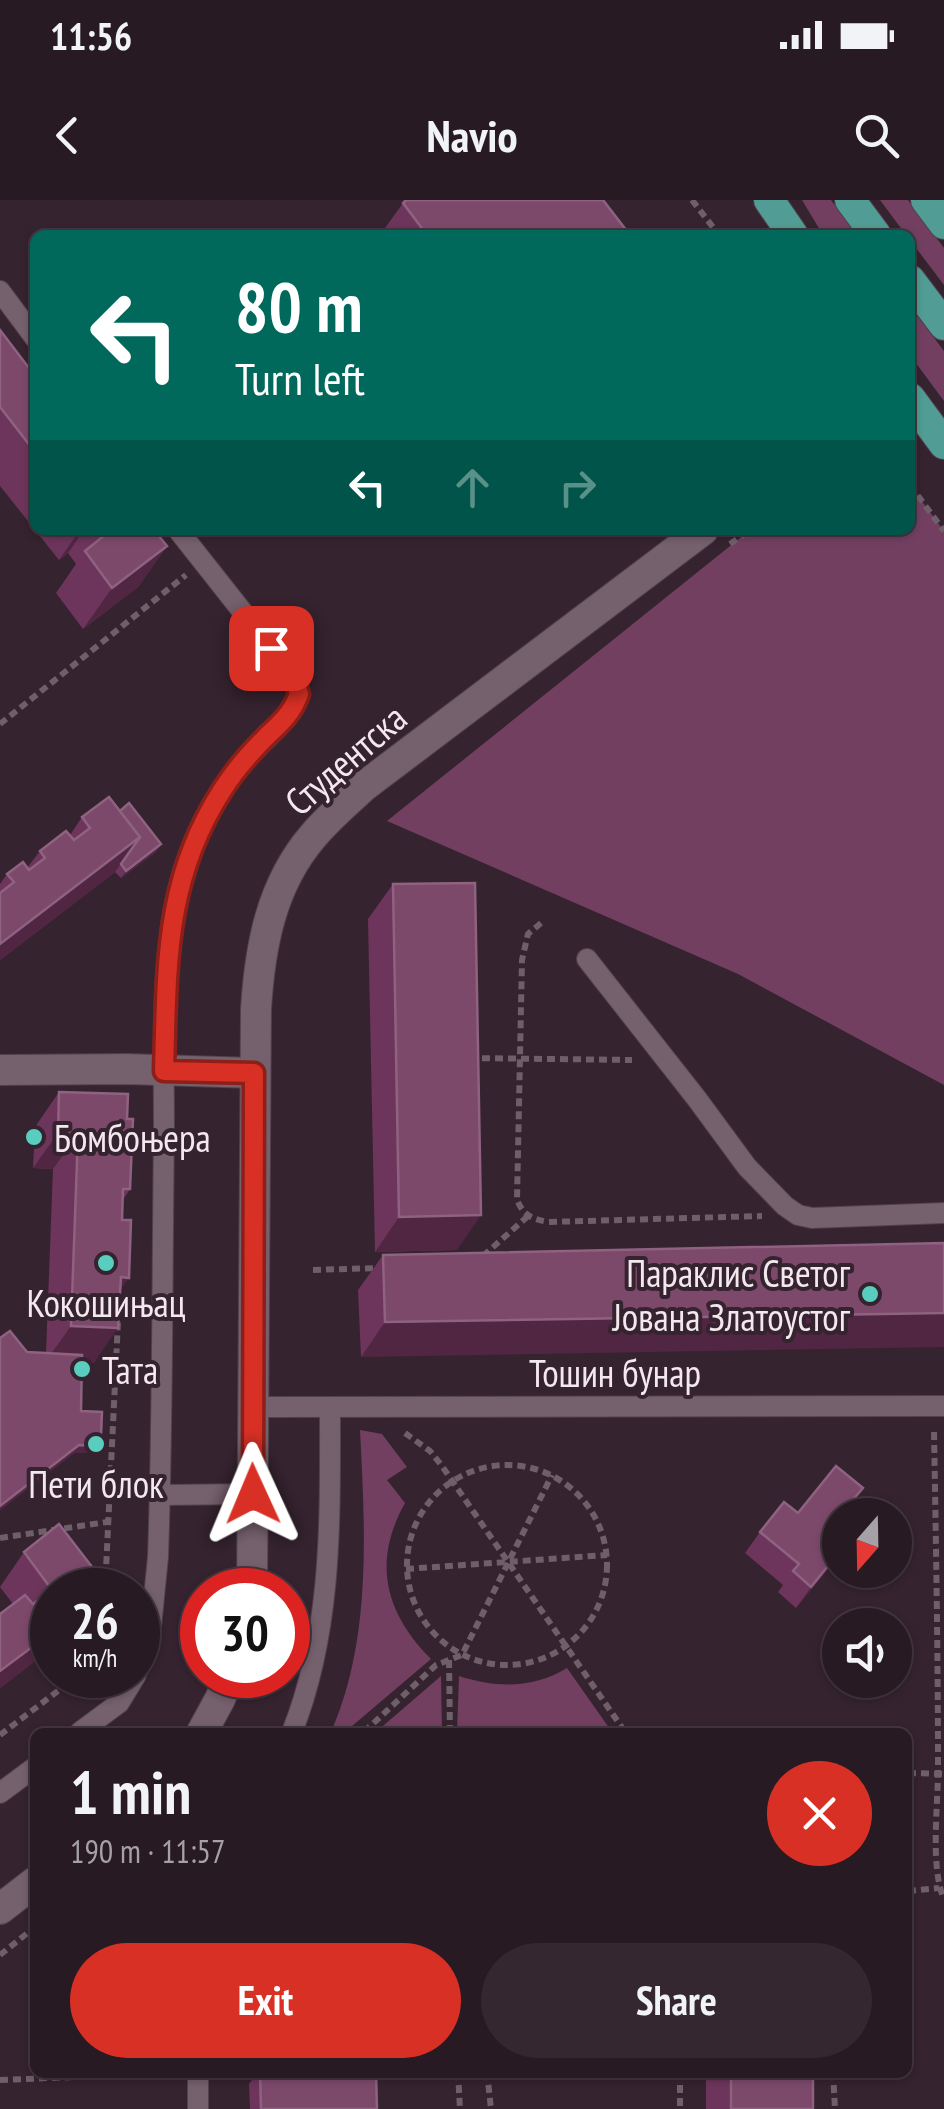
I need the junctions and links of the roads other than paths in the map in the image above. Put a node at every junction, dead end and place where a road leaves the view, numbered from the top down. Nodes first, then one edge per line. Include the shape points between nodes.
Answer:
1 (769, 200) edge
2 (850, 200) edge
3 (926, 200) edge
4 (944, 224) edge
5 (790, 230) edge
6 (872, 230) edge
7 (915, 287) edge
8 (0, 292) edge
9 (944, 325) edge
10 (30, 331) edge
11 (915, 407) edge
12 (928, 430) edge
13 (182, 535) edge
14 (712, 540) edge
15 (587, 959) dead end
16 (0, 1070) edge
17 (164, 1071) junction
18 (254, 1073) junction
19 (944, 1212) edge
20 (939, 1406) edge
21 (252, 1407) junction
22 (330, 1408) junction
23 (160, 1494) junction
24 (253, 1494) junction
25 (156, 1568) edge
26 (252, 1568) edge
27 (122, 1698) edge
28 (221, 1698) edge
29 (85, 1728) edge
30 (204, 1728) edge
31 (294, 1728) edge
32 (30, 1771) edge
33 (0, 1794) edge
34 (30, 1886) edge
35 (0, 1909) edge
36 (198, 2078) edge
37 (198, 2109) edge

1 - 5 highway
2 - 6 highway
3 - 4 highway
7 - 9 highway
8 - 10 lane
11 - 12 highway
13 - 17 lane via 294,677 299,694 286,720 225,786 187,859 169,950
14 - 18 street, Студентска via 364,787 313,836 285,879 264,936
15 - 19 lane via 747,1167 785,1206 812,1218
16 - 17 street
17 - 18 street
17 - 23 lane
18 - 21 street, Студентска
20 - 22 lane, Тошин бунар
21 - 22 lane, Тошин бунар
21 - 24 street, Студентска
22 - 31 lane via 322,1614
23 - 24 lane
23 - 25 lane
24 - 26 street, Студентска
27 - 29 lane
28 - 30 street
32 - 33 lane
34 - 35 street
36 - 37 lane

